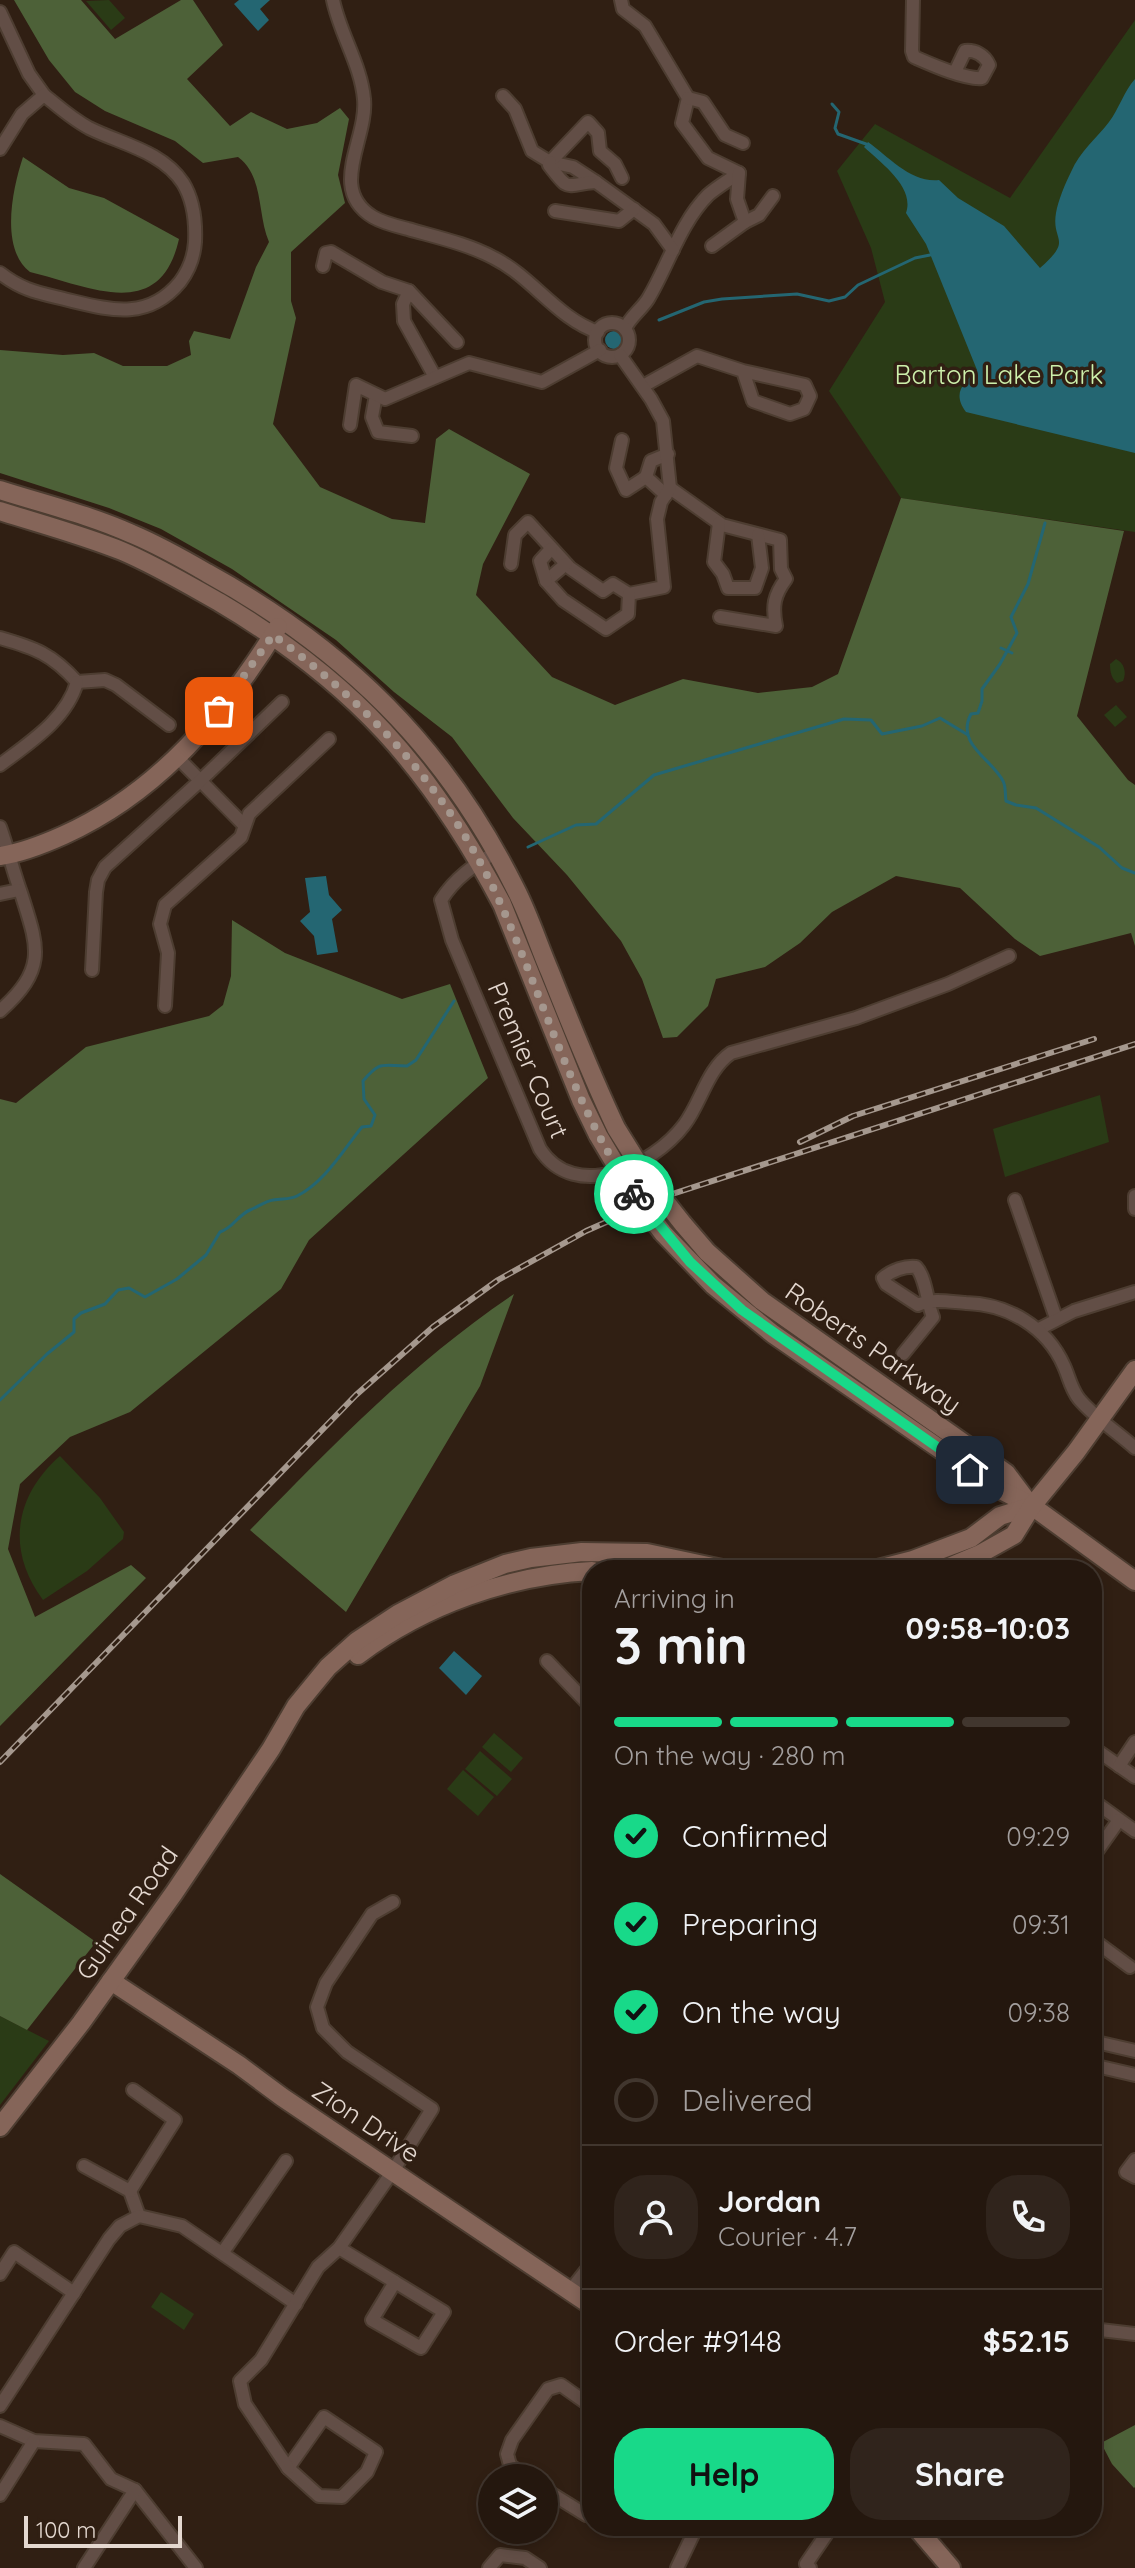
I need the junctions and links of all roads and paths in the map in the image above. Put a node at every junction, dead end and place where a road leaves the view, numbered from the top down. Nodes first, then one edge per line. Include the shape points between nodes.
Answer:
1 (333, 0) edge
2 (621, 0) edge
3 (913, 0) edge
4 (0, 12) edge
5 (955, 72) dead end
6 (44, 95) junction
7 (503, 96) dead end
8 (688, 98) junction
9 (743, 143) dead end
10 (0, 149) edge
11 (550, 162) junction
12 (739, 173) junction
13 (622, 178) dead end
14 (596, 182) junction
15 (773, 196) dead end
16 (634, 209) junction
17 (555, 211) dead end
18 (745, 222) junction
19 (712, 246) dead end
20 (673, 250) junction
21 (323, 266) dead end
22 (0, 273) edge
23 (409, 291) junction
24 (625, 329) junction
25 (598, 332) junction
26 (457, 342) dead end
27 (600, 350) junction
28 (620, 355) junction
29 (743, 371) junction
30 (435, 377) junction
31 (643, 386) junction
32 (376, 395) junction
33 (350, 425) dead end
34 (412, 436) dead end
35 (622, 440) dead end
36 (668, 454) junction
37 (646, 477) junction
38 (0, 490) edge
39 (668, 492) junction
40 (0, 511) edge
41 (719, 523) junction
42 (758, 535) junction
43 (551, 549) junction
44 (511, 564) dead end
45 (566, 564) junction
46 (546, 581) junction
47 (629, 594) junction
48 (720, 617) dead end
49 (283, 618) junction
50 (273, 635) junction
51 (0, 638) edge
52 (77, 682) junction
53 (282, 702) dead end
54 (169, 725) dead end
55 (329, 739) dead end
56 (178, 758) junction
57 (0, 765) edge
58 (200, 781) junction
59 (243, 824) junction
60 (0, 827) edge
61 (496, 852) junction
62 (5, 855) edge
63 (479, 862) junction
64 (19, 890) junction
65 (0, 894) edge
66 (1009, 956) dead end
67 (92, 970) dead end
68 (165, 1006) dead end
69 (0, 1011) edge
70 (1135, 1196) edge
71 (1015, 1200) dead end
72 (1135, 1209) edge
73 (1135, 1292) edge
74 (1056, 1318) junction
75 (1039, 1329) junction
76 (903, 1354) dead end
77 (1135, 1370) edge
78 (1100, 1417) junction
79 (1135, 1448) edge
80 (1032, 1506) junction
81 (677, 1560) edge
82 (913, 1560) edge
83 (966, 1560) edge
84 (582, 1572) edge
85 (1135, 1581) edge
86 (547, 1661) dead end
87 (332, 1671) junction
88 (582, 1698) edge
89 (1135, 1742) edge
90 (1102, 1755) edge
91 (1119, 1766) junction
92 (1135, 1777) edge
93 (1102, 1807) edge
94 (1119, 1820) junction
95 (1135, 1831) edge
96 (1102, 1844) edge
97 (393, 1902) dead end
98 (1102, 1946) edge
99 (1130, 1967) dead end
100 (111, 1981) junction
101 (1102, 2043) edge
102 (1135, 2051) edge
103 (1102, 2067) edge
104 (1135, 2075) edge
105 (133, 2090) dead end
106 (0, 2127) edge
107 (1135, 2160) edge
108 (286, 2161) dead end
109 (84, 2166) dead end
110 (393, 2171) junction
111 (1135, 2177) edge
112 (130, 2191) junction
113 (139, 2216) junction
114 (339, 2248) junction
115 (223, 2252) junction
116 (0, 2274) edge
117 (582, 2276) edge
118 (395, 2282) junction
119 (570, 2291) junction
120 (74, 2293) junction
121 (582, 2299) edge
122 (296, 2304) junction
123 (1102, 2330) edge
124 (1135, 2334) edge
125 (582, 2400) edge
126 (0, 2406) edge
127 (0, 2426) edge
128 (34, 2441) junction
129 (510, 2464) edge
130 (288, 2468) junction
131 (135, 2490) junction
132 (0, 2495) edge
133 (558, 2498) edge
134 (582, 2513) edge
135 (692, 2536) edge
136 (825, 2536) edge
137 (924, 2536) edge
138 (84, 2568) edge
139 (196, 2568) edge
140 (489, 2568) edge
141 (540, 2568) edge
142 (677, 2568) edge
143 (810, 2568) edge
144 (951, 2568) edge

1 - 25 street via 364,98 350,172 351,187 365,211 497,259
2 - 8 street via 623,9 645,26
3 - 5 street via 914,57
4 - 6 street
6 - 10 street via 22,114
6 - 22 street via 73,119 162,162 182,181 193,203 194,253 171,292 153,305 130,310 18,288
7 - 11 street via 515,109 532,151
8 - 9 street via 703,102 725,135
8 - 12 street via 682,123 708,158
11 - 13 street via 588,122 598,133 600,151
11 - 14 street via 573,167
11 - 14 street via 565,185
12 - 18 street via 737,199
12 - 20 street via 699,206
14 - 16 street
15 - 18 street via 759,215
16 - 17 street via 619,221
16 - 20 street via 654,224
18 - 19 street
20 - 24 street via 647,301
21 - 23 street via 331,252 382,282
23 - 26 street
23 - 30 street via 404,321
24 - 25 street via 611,323
24 - 28 street via 629,342
25 - 27 street
27 - 28 street
27 - 30 street via 542,382 469,363
28 - 31 street
29 - 29 street via 753,401 790,414 804,409 810,396 805,385
29 - 31 street via 697,356
30 - 32 street via 385,399
31 - 36 street via 663,421
32 - 33 street via 356,385
32 - 34 street via 372,417 378,432
35 - 37 street via 616,468 626,490
36 - 37 street via 651,461
36 - 39 street
37 - 39 street
38 - 49 main road, Roberts Parkway via 133,534
39 - 41 street
39 - 47 street via 657,519 664,587
40 - 50 main road, Roberts Parkway via 124,552
41 - 42 street
41 - 42 street via 714,562 728,588 755,588 762,568
42 - 48 street via 780,540 786,579 773,607 776,626
43 - 44 street via 528,522 515,535
43 - 45 street
43 - 46 street via 540,561
45 - 46 street
45 - 47 street via 603,591 613,584
46 - 47 street via 563,600 606,629 628,614
49 - 50 main road
49 - 61 main road, Roberts Parkway via 346,666 405,725 460,793
50 - 56 main road via 235,691
50 - 63 main road, Roberts Parkway via 373,718 434,790
51 - 52 street via 37,648
52 - 54 street via 105,680 116,685
52 - 57 street via 66,708
53 - 58 street
55 - 59 street
56 - 58 street
56 - 62 main road via 90,823
58 - 59 street
58 - 67 street via 105,867 98,880
59 - 68 street via 241,837 165,905 160,924 168,953
60 - 62 street
61 - 63 street, Premier Court
61 - 80 main road, Roberts Parkway, bridge via 523,904 616,1128 683,1224 762,1301 1006,1473
62 - 64 street
63 - 66 street, Premier Court via 441,900 452,940 540,1149 559,1169 580,1177 609,1174 666,1144 731,1053 856,1018
63 - 80 main road, Roberts Parkway, bridge via 502,904 598,1135 663,1233 713,1285 773,1334 995,1487
64 - 65 street
64 - 69 street via 37,956
70 - 72 street
71 - 74 street
73 - 74 street
74 - 75 street
75 - 76 street via 997,1307 927,1301 933,1317
75 - 78 street via 1064,1364 1080,1400
77 - 78 main road
78 - 79 street
78 - 80 main road
80 - 82 main road via 1000,1516 971,1538
80 - 83 main road via 1014,1535
80 - 85 main road
81 - 87 main road via 609,1551 505,1564 398,1614 357,1641
84 - 87 main road via 506,1583 459,1600
86 - 88 street
87 - 100 main road, Guinea Road via 303,1712 287,1723
89 - 91 street
90 - 91 street
91 - 92 street
93 - 94 street
94 - 95 street
94 - 96 street
97 - 110 street via 372,1914 326,1983 317,2007 323,2028 347,2052 432,2109
98 - 99 street
100 - 106 main road, Guinea Road
100 - 110 main road, Zion Drive
101 - 102 street
103 - 104 street
105 - 112 street via 175,2120
107 - 111 street via 1126,2172
108 - 115 street
109 - 112 street
110 - 114 street
110 - 119 main road, Zion Drive
112 - 113 street
113 - 115 street via 182,2226
113 - 120 street via 109,2239
114 - 118 street
114 - 122 street via 318,2267
115 - 122 street
116 - 120 street via 14,2252
117 - 119 street
118 - 118 street via 444,2312 421,2348 372,2320
119 - 121 main road, Zion Drive
120 - 126 street
122 - 130 street via 261,2360 240,2381 245,2404
123 - 124 street
125 - 129 street via 561,2385 548,2389 512,2440
127 - 128 street
128 - 131 street via 84,2444 111,2479
128 - 132 street
130 - 130 street via 319,2496 342,2497 367,2472 376,2452 324,2417
131 - 138 street
131 - 139 street
133 - 134 street
135 - 142 street
136 - 143 street via 806,2564
137 - 144 main road
140 - 141 street via 500,2555 525,2558

